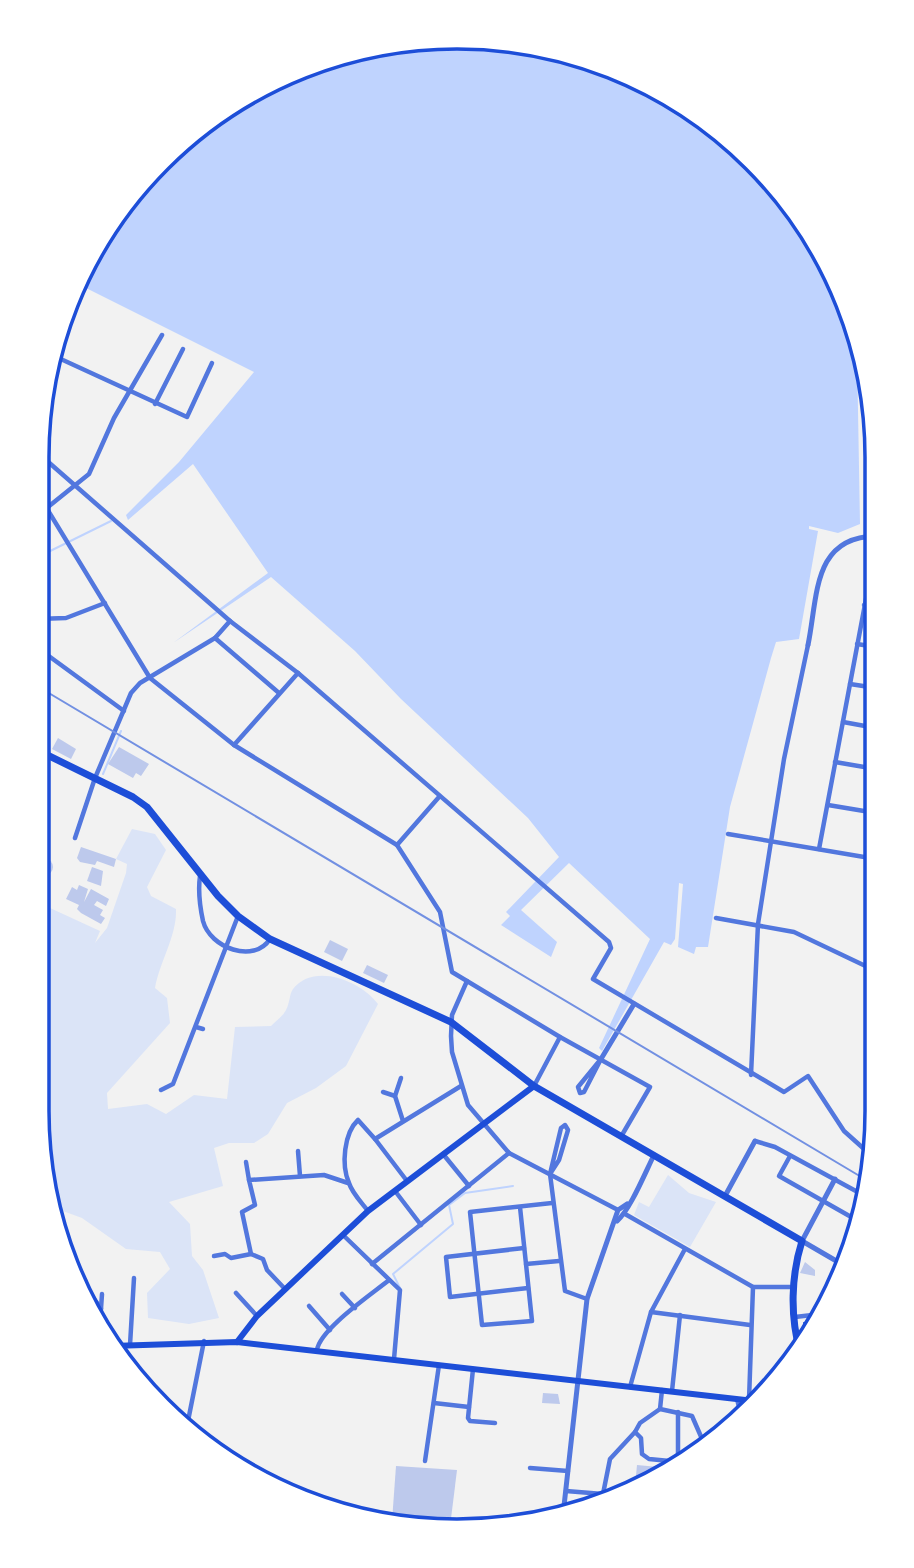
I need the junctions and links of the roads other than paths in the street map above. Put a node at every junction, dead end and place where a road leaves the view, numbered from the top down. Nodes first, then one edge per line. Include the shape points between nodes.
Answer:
1 (162, 335) dead end
2 (183, 349) dead end
3 (61, 359) edge
4 (212, 363) dead end
5 (130, 393) junction
6 (155, 404) junction
7 (49, 463) edge
8 (76, 486) junction
9 (49, 507) edge
10 (49, 512) edge
11 (865, 537) edge
12 (865, 600) edge
13 (105, 603) junction
14 (864, 605) joint
15 (49, 618) edge
16 (230, 621) junction
17 (215, 638) junction
18 (857, 644) junction
19 (808, 645) joint
20 (865, 645) edge
21 (49, 656) edge
22 (298, 673) junction
23 (150, 678) junction
24 (850, 684) junction
25 (865, 686) edge
26 (279, 693) junction
27 (124, 711) junction
28 (843, 722) junction
29 (865, 726) edge
30 (234, 745) junction
31 (49, 756) edge
32 (835, 762) junction
33 (865, 767) edge
34 (95, 778) junction
35 (439, 797) junction
36 (828, 805) junction
37 (865, 811) edge
38 (728, 834) dead end
39 (75, 838) dead end
40 (771, 842) junction
41 (397, 845) junction
42 (819, 849) junction
43 (865, 857) edge
44 (201, 875) junction
45 (238, 916) junction
46 (716, 918) dead end
47 (758, 924) junction
48 (270, 939) junction
49 (227, 946) junction
50 (865, 966) edge
51 (467, 981) junction
52 (634, 1004) junction
53 (451, 1022) junction
54 (196, 1027) junction
55 (202, 1029) dead end
56 (560, 1037) junction
57 (601, 1059) junction
58 (751, 1075) junction
59 (401, 1078) dead end
60 (461, 1086) junction
61 (534, 1087) junction
62 (161, 1090) dead end
63 (383, 1093) dead end
64 (395, 1096) junction
65 (402, 1121) junction
66 (483, 1122) junction
67 (622, 1136) junction
68 (375, 1139) junction
69 (755, 1141) joint
70 (863, 1148) edge
71 (298, 1151) dead end
72 (442, 1153) junction
73 (509, 1153) junction
74 (654, 1155) junction
75 (790, 1156) junction
76 (246, 1163) dead end
77 (550, 1174) junction
78 (300, 1176) junction
79 (835, 1179) junction
80 (249, 1180) junction
81 (407, 1181) junction
82 (348, 1183) junction
83 (469, 1186) junction
84 (394, 1191) junction
85 (857, 1191) edge
86 (725, 1196) junction
87 (822, 1202) junction
88 (552, 1203) junction
89 (627, 1204) junction
90 (520, 1207) junction
91 (618, 1210) junction
92 (368, 1211) junction
93 (625, 1214) junction
94 (851, 1217) edge
95 (617, 1221) junction
96 (421, 1225) junction
97 (343, 1235) junction
98 (802, 1241) junction
99 (524, 1248) junction
100 (685, 1250) junction
101 (475, 1253) junction
102 (251, 1254) junction
103 (214, 1256) dead end
104 (559, 1261) junction
105 (836, 1261) edge
106 (372, 1264) junction
107 (526, 1264) junction
108 (134, 1278) dead end
109 (389, 1280) junction
110 (753, 1287) junction
111 (793, 1287) junction
112 (528, 1288) junction
113 (285, 1289) junction
114 (236, 1293) dead end
115 (478, 1293) junction
116 (102, 1294) dead end
117 (342, 1294) dead end
118 (587, 1299) junction
119 (97, 1302) edge
120 (309, 1306) dead end
121 (102, 1308) joint
122 (355, 1308) junction
123 (651, 1312) junction
124 (680, 1315) junction
125 (810, 1315) edge
126 (257, 1316) junction
127 (795, 1317) junction
128 (750, 1325) junction
129 (330, 1330) junction
130 (798, 1335) edge
131 (204, 1340) junction
132 (237, 1342) junction
133 (123, 1345) edge
134 (130, 1345) junction
135 (317, 1350) junction
136 (394, 1359) junction
137 (439, 1364) junction
138 (474, 1368) junction
139 (576, 1380) junction
140 (630, 1387) junction
141 (662, 1390) junction
142 (672, 1391) junction
143 (751, 1393) edge
144 (737, 1399) junction
145 (744, 1400) edge
146 (434, 1403) junction
147 (739, 1405) edge
148 (469, 1407) junction
149 (660, 1409) junction
150 (678, 1412) junction
151 (189, 1418) edge
152 (495, 1423) dead end
153 (635, 1432) junction
154 (701, 1438) edge
155 (679, 1453) edge
156 (667, 1460) edge
157 (425, 1461) dead end
158 (530, 1468) dead end
159 (568, 1471) junction
160 (566, 1491) junction
161 (604, 1491) edge
162 (598, 1494) edge
163 (564, 1505) edge

1 - 5 street
2 - 6 street
3 - 5 street
4 - 6 street via 187,417
5 - 6 street
5 - 8 street via 89,474
7 - 8 street
8 - 9 street
8 - 16 street
10 - 13 street
11 - 19 street via 838,545 825,563
12 - 14 street
13 - 15 street via 66,618
13 - 23 street
14 - 18 street
16 - 17 street
16 - 22 street
17 - 23 street
17 - 26 street
18 - 20 street
18 - 24 street
19 - 40 street
21 - 27 street
22 - 26 street
22 - 35 street
23 - 27 street via 131,693
23 - 30 street
24 - 25 street
24 - 28 street
26 - 30 street
27 - 34 street
28 - 29 street
28 - 32 street
30 - 41 street
31 - 34 highway
32 - 33 street
32 - 36 street
34 - 39 street
34 - 44 highway via 147,807
35 - 41 street
35 - 52 street via 609,942 611,948 593,979
36 - 37 street
36 - 42 street
38 - 40 street
40 - 42 street
40 - 47 street
41 - 51 street via 440,912 452,972
42 - 43 street
44 - 45 highway
44 - 49 street via 198,888 203,922 212,936
45 - 48 highway
45 - 49 street
46 - 47 street
47 - 50 street via 794,932
47 - 58 street
48 - 49 street via 264,948 246,953
48 - 53 highway
49 - 54 street
51 - 53 street
51 - 56 street
52 - 57 street
52 - 58 street
53 - 60 street via 452,1052
53 - 61 highway
54 - 55 street
54 - 62 street via 173,1084
56 - 57 street
56 - 61 street
57 - 57 street via 584,1092 579,1093 585,1075
57 - 67 street via 650,1087
58 - 70 street via 784,1092 808,1076 844,1131
59 - 64 street
60 - 65 street
60 - 66 street via 468,1105
61 - 66 main road
61 - 67 highway
63 - 64 street
64 - 65 street
65 - 68 street
66 - 72 main road
66 - 73 street
67 - 74 highway
68 - 81 street
68 - 82 street via 362,1120 353,1124 344,1156
69 - 75 street
69 - 86 street
71 - 78 street
72 - 81 main road
72 - 83 street
73 - 77 street
73 - 83 street
74 - 86 highway
74 - 89 street
75 - 79 street
75 - 87 street via 779,1176
76 - 80 street
77 - 77 street via 561,1128 565,1125 568,1130 559,1160
77 - 88 street
77 - 91 street
78 - 80 street
78 - 82 street via 324,1175
79 - 85 street
79 - 87 street
80 - 102 street via 255,1205 242,1212
81 - 84 main road
82 - 92 street
83 - 96 street
84 - 92 main road
84 - 96 street
86 - 98 highway
87 - 94 street
87 - 98 street
88 - 90 street
88 - 104 street
89 - 91 street
89 - 93 street
90 - 99 street
90 - 101 street via 470,1212
91 - 95 street
92 - 97 main road
93 - 95 street
93 - 100 street
95 - 118 street
96 - 106 street
97 - 106 street
97 - 113 main road
98 - 105 street
98 - 111 highway
99 - 101 street
99 - 107 street
100 - 110 street
100 - 123 street
101 - 115 street
101 - 115 street via 446,1257 450,1297
102 - 103 street
102 - 113 street via 263,1259
104 - 107 street
104 - 118 street via 565,1291
106 - 109 street
107 - 112 street
108 - 134 street
109 - 122 street
109 - 136 street via 401,1292
110 - 111 street
110 - 128 street
111 - 127 highway
112 - 115 street
112 - 115 street via 532,1321 482,1325
113 - 126 main road
114 - 126 street
116 - 121 street
117 - 122 street
118 - 139 street
119 - 121 street
120 - 129 street
122 - 129 street
123 - 124 street
123 - 140 street
124 - 128 street
124 - 142 street
125 - 127 street
126 - 132 main road
127 - 130 highway
128 - 143 street
129 - 135 street via 318,1342
131 - 132 main road
131 - 134 main road
131 - 151 street
132 - 135 main road
133 - 134 main road
135 - 136 main road
136 - 137 main road
137 - 138 main road
137 - 146 street
138 - 139 main road
138 - 148 street
139 - 140 main road
139 - 159 street
140 - 141 main road
141 - 142 main road
141 - 149 street
142 - 144 main road
144 - 145 main road
144 - 147 street
146 - 148 street
146 - 157 street
148 - 152 street via 470,1422
149 - 150 street
149 - 153 street
150 - 154 street via 692,1416
150 - 155 street
153 - 156 street via 642,1454
153 - 161 street via 610,1459
158 - 159 street
159 - 160 street
160 - 162 street
160 - 163 street

